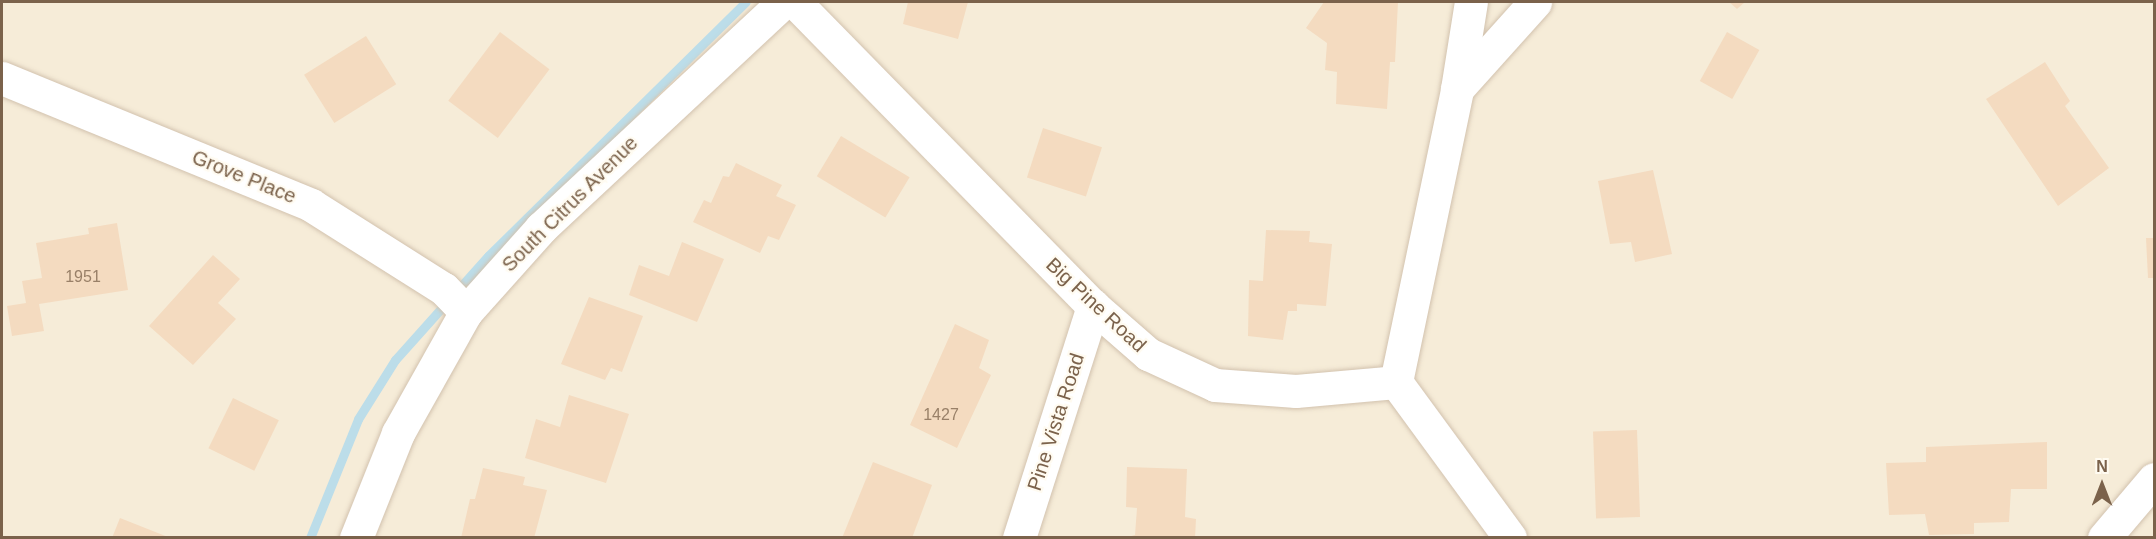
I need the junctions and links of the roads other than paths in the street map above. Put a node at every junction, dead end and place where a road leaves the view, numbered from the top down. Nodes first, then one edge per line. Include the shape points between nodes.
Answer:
1 (783, 2) edge
2 (795, 2) edge
3 (1471, 2) edge
4 (1535, 2) edge
5 (2, 78) edge
6 (1457, 89) junction
7 (1093, 306) junction
8 (466, 312) junction
9 (1396, 382) junction
10 (2154, 479) edge
11 (356, 537) edge
12 (1019, 537) edge
13 (1510, 537) edge
14 (2104, 537) edge

1 - 8 street, South Citrus Avenue via 541,228
2 - 7 street, Big Pine Road
3 - 6 street
4 - 6 street
5 - 8 street, Grove Place via 311,204 444,289
6 - 9 street
7 - 9 street, Big Pine Road via 1148,354 1215,385 1296,391
7 - 12 street, Pine Vista Road
8 - 11 street, South Citrus Avenue via 398,433
9 - 13 street
10 - 14 street

